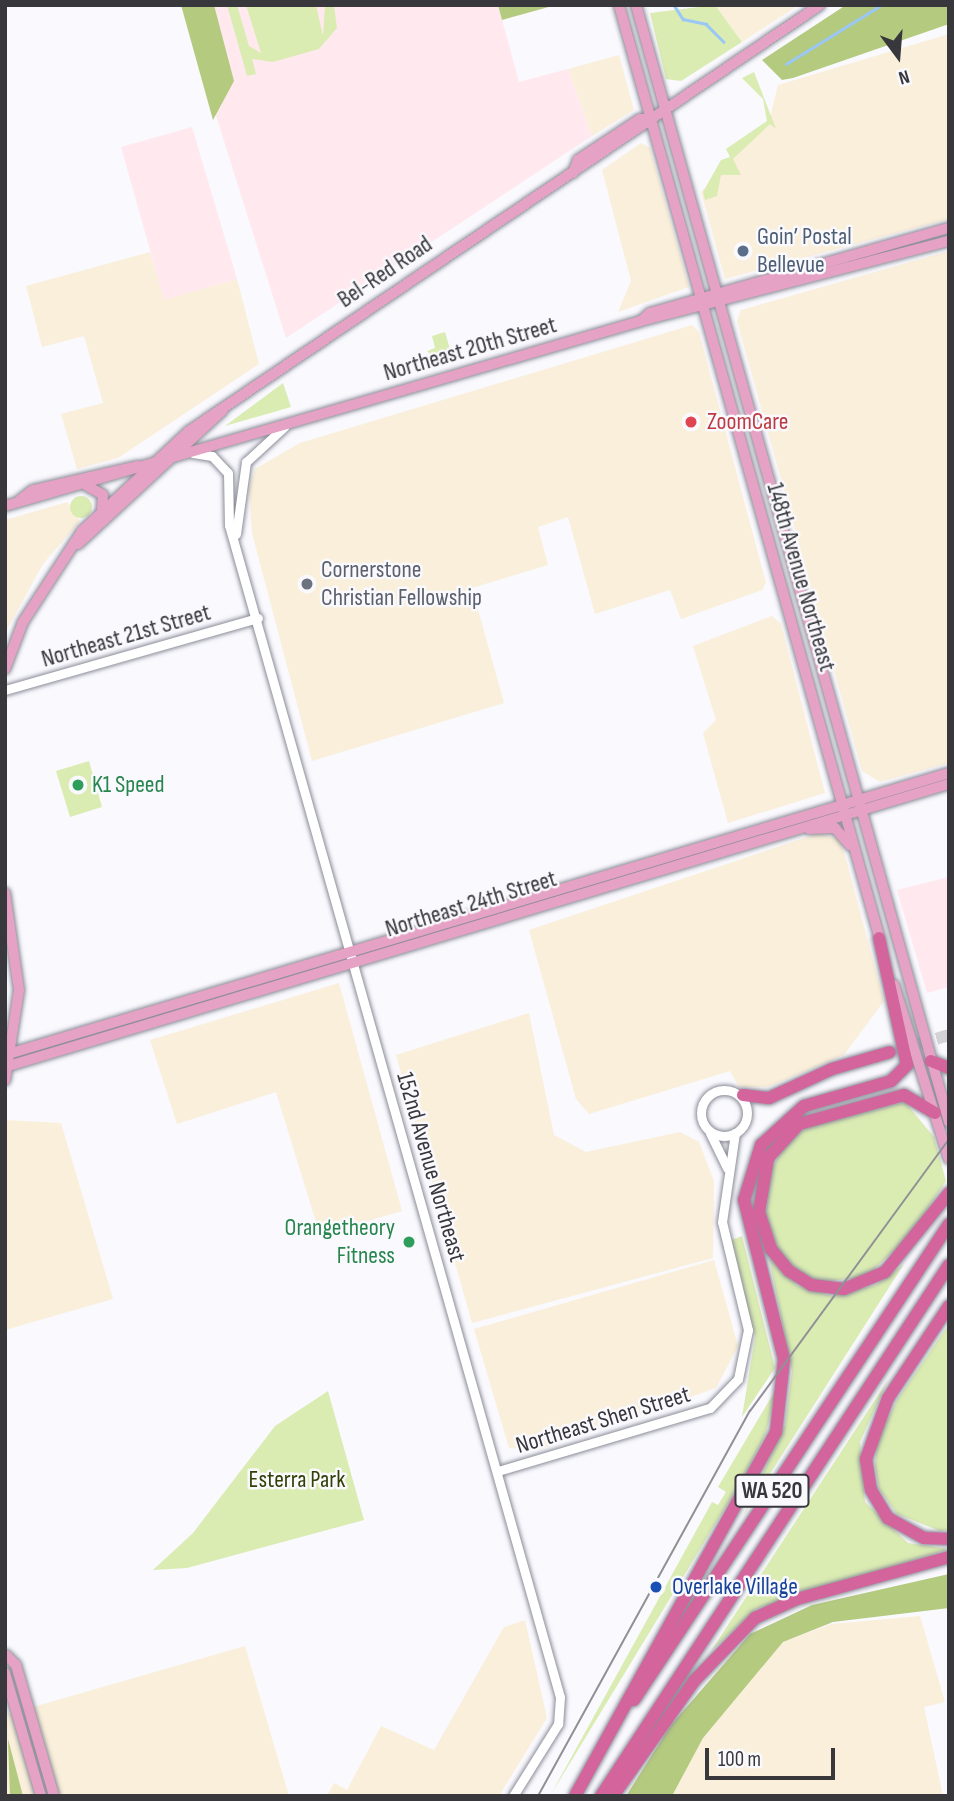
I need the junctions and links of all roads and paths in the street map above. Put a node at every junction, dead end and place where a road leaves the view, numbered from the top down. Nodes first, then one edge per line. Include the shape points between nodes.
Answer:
1 (619, 5) edge
2 (636, 5) edge
3 (820, 5) edge
4 (667, 110) junction
5 (652, 119) junction
6 (949, 228) edge
7 (949, 241) edge
8 (717, 299) junction
9 (703, 303) junction
10 (223, 410) junction
11 (288, 424) junction
12 (193, 453) junction
13 (175, 458) junction
14 (151, 464) junction
15 (87, 486) junction
16 (10, 505) edge
17 (102, 511) junction
18 (236, 540) junction
19 (78, 544) junction
20 (258, 618) junction
21 (5, 669) edge
22 (5, 690) edge
23 (949, 773) edge
24 (922, 780) junction
25 (949, 784) edge
26 (917, 793) junction
27 (857, 803) junction
28 (843, 807) junction
29 (768, 836) junction
30 (858, 861) junction
31 (620, 870) junction
32 (618, 882) junction
33 (5, 893) edge
34 (879, 938) junction
35 (352, 957) junction
36 (268, 977) junction
37 (204, 996) junction
38 (234, 997) junction
39 (176, 1015) junction
40 (890, 1052) tunnel mouth
41 (8, 1060) edge
42 (931, 1061) junction
43 (949, 1068) edge
44 (5, 1080) edge
45 (743, 1096) junction
46 (935, 1112) junction
47 (949, 1122) edge
48 (709, 1132) junction
49 (736, 1133) junction
50 (948, 1157) edge
51 (727, 1170) junction
52 (949, 1193) edge
53 (949, 1224) edge
54 (949, 1265) edge
55 (949, 1307) edge
56 (498, 1471) junction
57 (949, 1538) edge
58 (949, 1557) edge
59 (6, 1656) edge
60 (5, 1673) edge
61 (595, 1758) junction
62 (41, 1796) edge
63 (54, 1796) edge
64 (513, 1796) edge
65 (575, 1796) edge
66 (601, 1796) edge
67 (613, 1796) edge

1 - 5 main road, 148th Avenue Northeast
2 - 4 main road, 148th Avenue Northeast
3 - 4 main road, Bel-Red Road
4 - 5 main road, Bel-Red Road
4 - 8 main road, 148th Avenue Northeast
5 - 9 main road, 148th Avenue Northeast
5 - 10 main road, Bel-Red Road
6 - 8 main road, Northeast 20th Street
7 - 8 main road, Northeast 20th Street
8 - 9 main road, Northeast 20th Street
8 - 27 main road, 148th Avenue Northeast
9 - 11 main road, Northeast 20th Street
9 - 28 main road, 148th Avenue Northeast
10 - 13 main road, Bel-Red Road
10 - 14 main road, Bel-Red Road
11 - 12 main road, Northeast 20th Street
11 - 18 street via 246,462
12 - 13 main road, Northeast 20th Street
12 - 18 street, 152nd Avenue Northeast via 226,467
13 - 14 main road, Northeast 20th Street
13 - 19 main road, Bel-Red Road
14 - 15 main road, Northeast 20th Street
14 - 16 main road via 33,491
14 - 17 main road, Bel-Red Road
15 - 16 main road, Northeast 20th Street
15 - 17 main road via 103,495
17 - 19 main road, Bel-Red Road
18 - 20 street, 152nd Avenue Northeast
19 - 21 main road, Bel-Red Road via 23,622
20 - 22 street, Northeast 21st Street
20 - 35 street, 152nd Avenue Northeast
23 - 24 main road, Northeast 24th Street
24 - 26 main road
24 - 27 main road, Northeast 24th Street
25 - 26 main road, Northeast 24th Street
26 - 27 main road, Northeast 24th Street
27 - 28 main road, Northeast 24th Street
27 - 42 main road, 148th Avenue Northeast
28 - 29 main road, Northeast 24th Street
28 - 30 main road, 148th Avenue Northeast
28 - 31 main road, Northeast 24th Street
29 - 30 main road via 835,828
29 - 32 main road, Northeast 24th Street
30 - 34 main road, 148th Avenue Northeast
31 - 32 main road
31 - 35 main road, Northeast 24th Street
32 - 35 main road, Northeast 24th Street
33 - 41 main road via 18,978
34 - 46 main road, 148th Avenue Northeast
34 - 61 highway via 907,1065 891,1081 789,1114 753,1162 746,1217 779,1331 782,1407 760,1465
35 - 36 main road, Northeast 24th Street
35 - 38 main road, Northeast 24th Street
35 - 56 street, 152nd Avenue Northeast
36 - 37 main road, Northeast 24th Street
36 - 38 main road
37 - 39 main road
37 - 41 main road, Northeast 24th Street
38 - 39 main road, Northeast 24th Street
39 - 41 main road, Northeast 24th Street
40 - 45 highway via 832,1069 781,1095
41 - 44 main road
42 - 43 highway
42 - 47 main road, 148th Avenue Northeast
45 - 48 street via 724,1090 704,1100 700,1114
45 - 49 street via 745,1122
46 - 50 main road, 148th Avenue Northeast
46 - 52 highway via 904,1095 799,1124 768,1158 759,1212 771,1249 789,1271 811,1284 844,1289 885,1272
48 - 49 street
48 - 51 street
49 - 51 street
51 - 56 street, Northeast Shen Street via 723,1237 748,1330 743,1368 710,1408
53 - 61 highway, WA 520
54 - 66 highway, WA 520
55 - 57 highway via 888,1398 866,1459 871,1490 888,1518 924,1538
56 - 64 street, 152nd Avenue Northeast via 562,1707
58 - 67 highway via 797,1599 755,1618 694,1681
59 - 63 main road via 16,1665
60 - 62 main road
61 - 65 highway, WA 520

